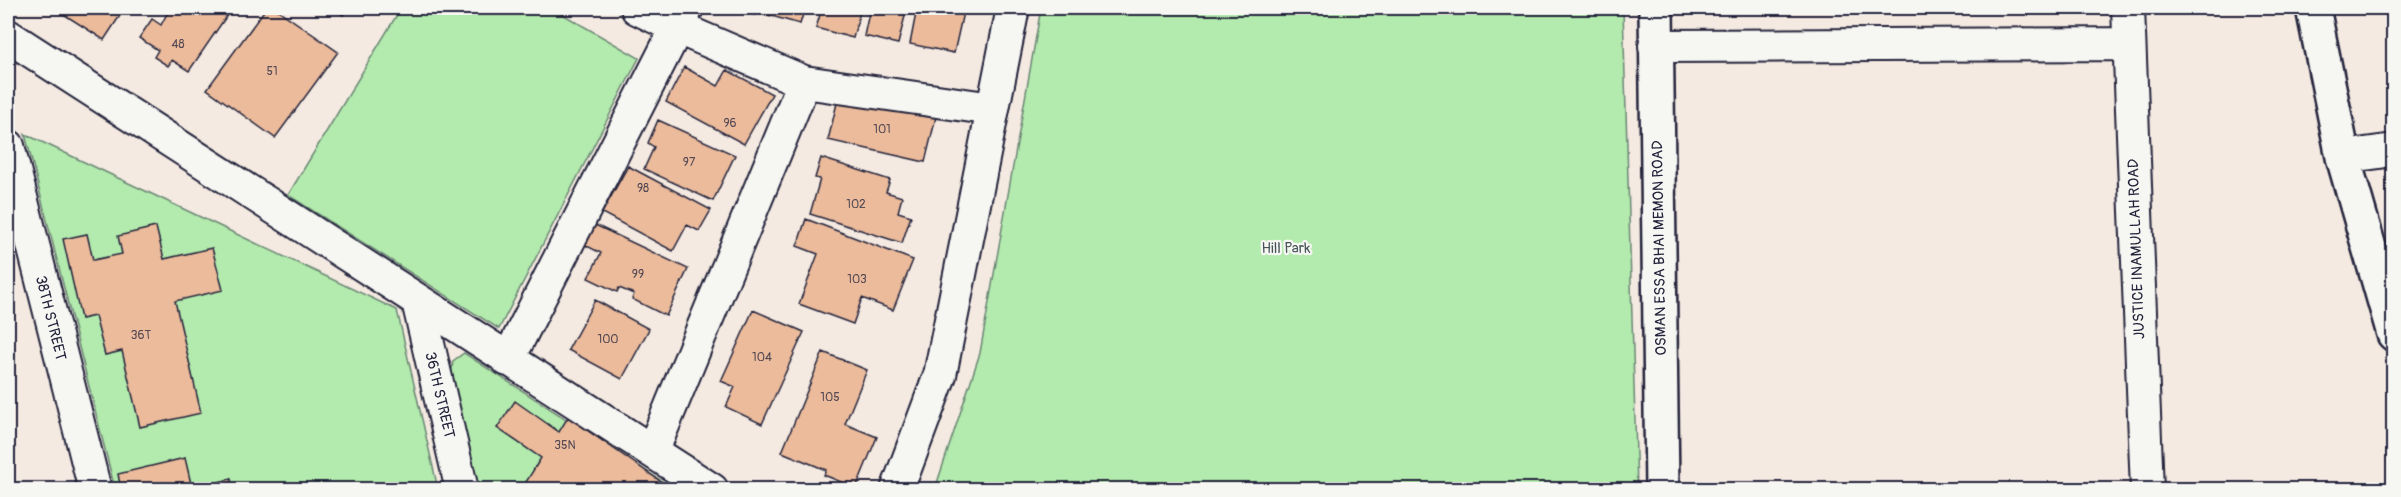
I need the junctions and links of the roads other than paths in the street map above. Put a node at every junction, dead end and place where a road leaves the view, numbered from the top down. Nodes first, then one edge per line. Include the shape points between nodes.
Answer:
1 (637, 8) edge
2 (1012, 8) edge
3 (1656, 8) edge
4 (2128, 8) edge
5 (2313, 8) edge
6 (682, 18) edge
7 (8, 36) edge
8 (2128, 44) junction
9 (1655, 46) junction
10 (804, 82) junction
11 (993, 110) junction
12 (8, 146) edge
13 (2394, 150) edge
14 (2343, 157) junction
15 (418, 301) junction
16 (2394, 334) edge
17 (508, 360) junction
18 (653, 450) junction
19 (94, 489) edge
20 (462, 489) edge
21 (712, 489) edge
22 (897, 489) edge
23 (1662, 489) edge
24 (2147, 489) edge

1 - 6 street
2 - 11 street
3 - 9 street, OSMAN ESSA BHAI MEMON ROAD
4 - 8 street, JUSTICE INAMULLAH ROAD
5 - 14 street
6 - 10 street
6 - 17 street
7 - 15 street
8 - 9 street
8 - 24 street, JUSTICE INAMULLAH ROAD
9 - 23 street, OSMAN ESSA BHAI MEMON ROAD
10 - 11 street
10 - 18 street
11 - 22 street via 940,375
12 - 19 street, 38TH STREET
13 - 14 street
14 - 16 street
15 - 17 street
15 - 20 street, 36TH STREET
17 - 18 street
18 - 21 street

